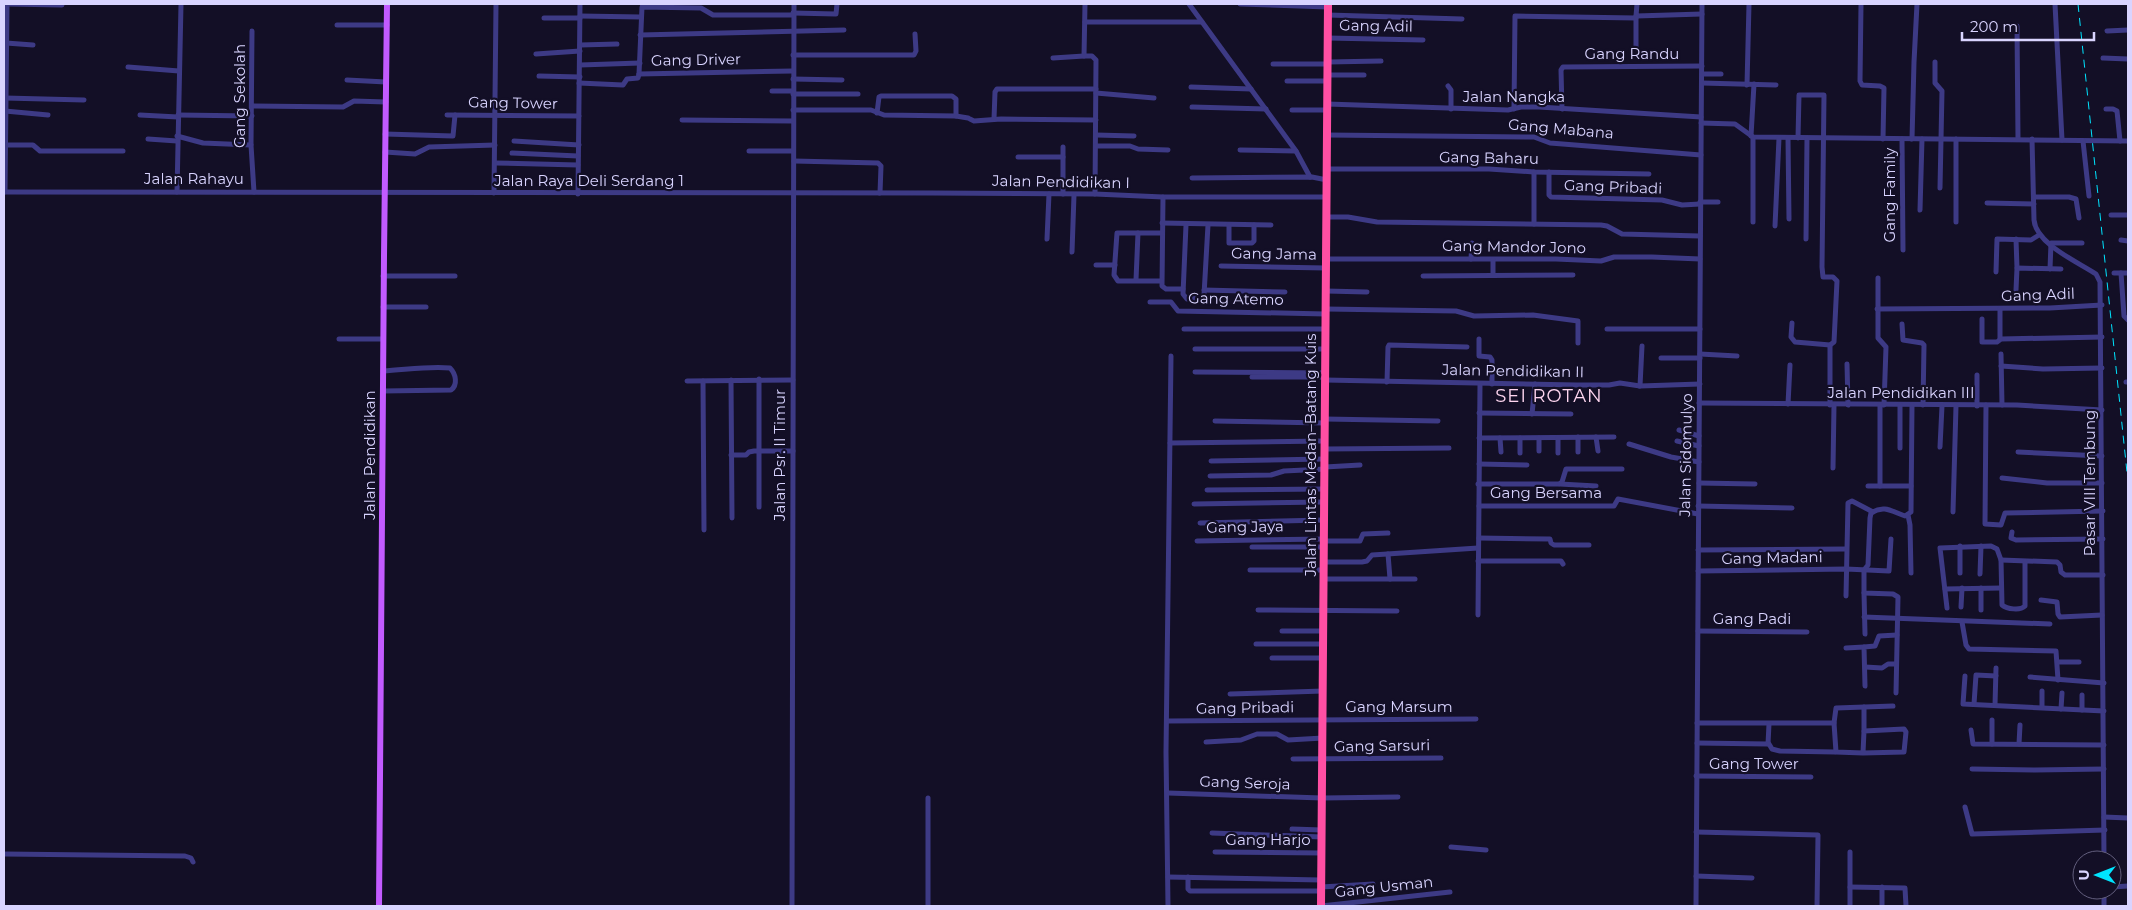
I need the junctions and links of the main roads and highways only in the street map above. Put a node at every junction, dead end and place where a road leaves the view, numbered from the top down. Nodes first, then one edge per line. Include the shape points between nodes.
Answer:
1 (387, 4) edge
2 (1328, 8) edge
3 (379, 906) edge
4 (1321, 906) edge

1 - 3 main road, Jalan Pendidikan
2 - 4 highway, Jalan Lintas Medan–Batang Kuis

